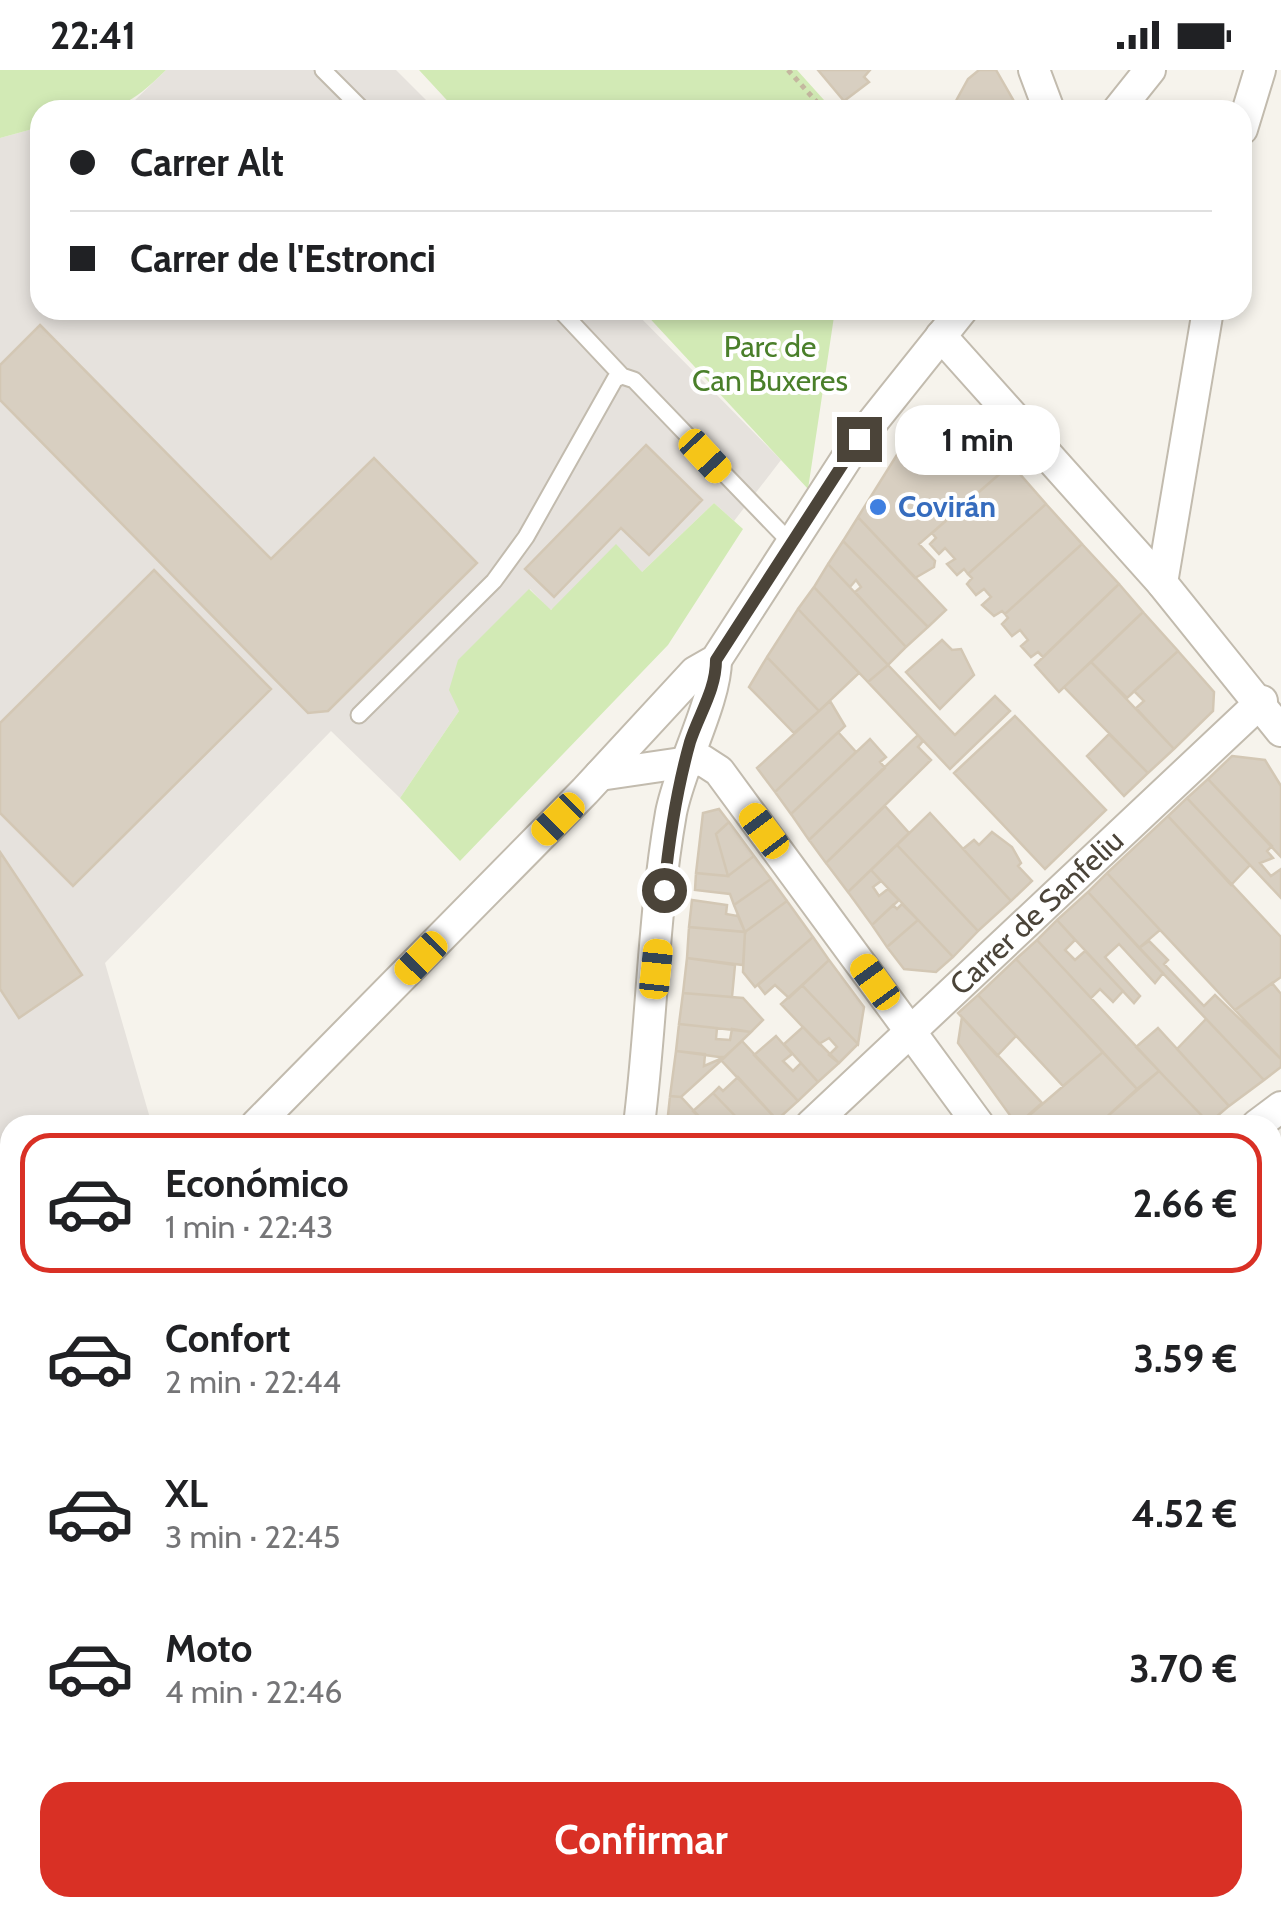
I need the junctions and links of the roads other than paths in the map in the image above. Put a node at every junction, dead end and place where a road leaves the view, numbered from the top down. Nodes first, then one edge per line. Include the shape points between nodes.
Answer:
1 (323, 70) edge
2 (1034, 70) edge
3 (1150, 70) edge
4 (1260, 70) edge
5 (352, 100) edge
6 (1045, 100) edge
7 (1126, 100) edge
8 (1251, 100) edge
9 (569, 320) edge
10 (954, 320) edge
11 (1206, 320) edge
12 (941, 336) junction
13 (622, 376) junction
14 (791, 543) junction
15 (1162, 583) junction
16 (716, 660) junction
17 (1262, 702) junction
18 (359, 715) dead end
19 (1281, 731) edge
20 (685, 762) junction
21 (600, 776) junction
22 (911, 1030) junction
23 (266, 1115) edge
24 (640, 1115) edge
25 (822, 1115) edge
26 (972, 1115) edge

1 - 5 lane
2 - 6 street
3 - 7 street
4 - 8 street
9 - 13 lane
10 - 12 street
11 - 15 street
12 - 14 street via 859,439
12 - 15 street
13 - 14 lane via 634,380
13 - 18 lane via 494,581
14 - 16 street
15 - 17 street
16 - 20 street via 716,678
16 - 21 street via 695,672
17 - 19 street
17 - 22 street, Carrer de Sanfeliu
20 - 21 street
20 - 22 street via 702,760 719,771
20 - 24 street via 672,812
21 - 23 street
22 - 25 street, Carrer de Sanfeliu
22 - 26 street

